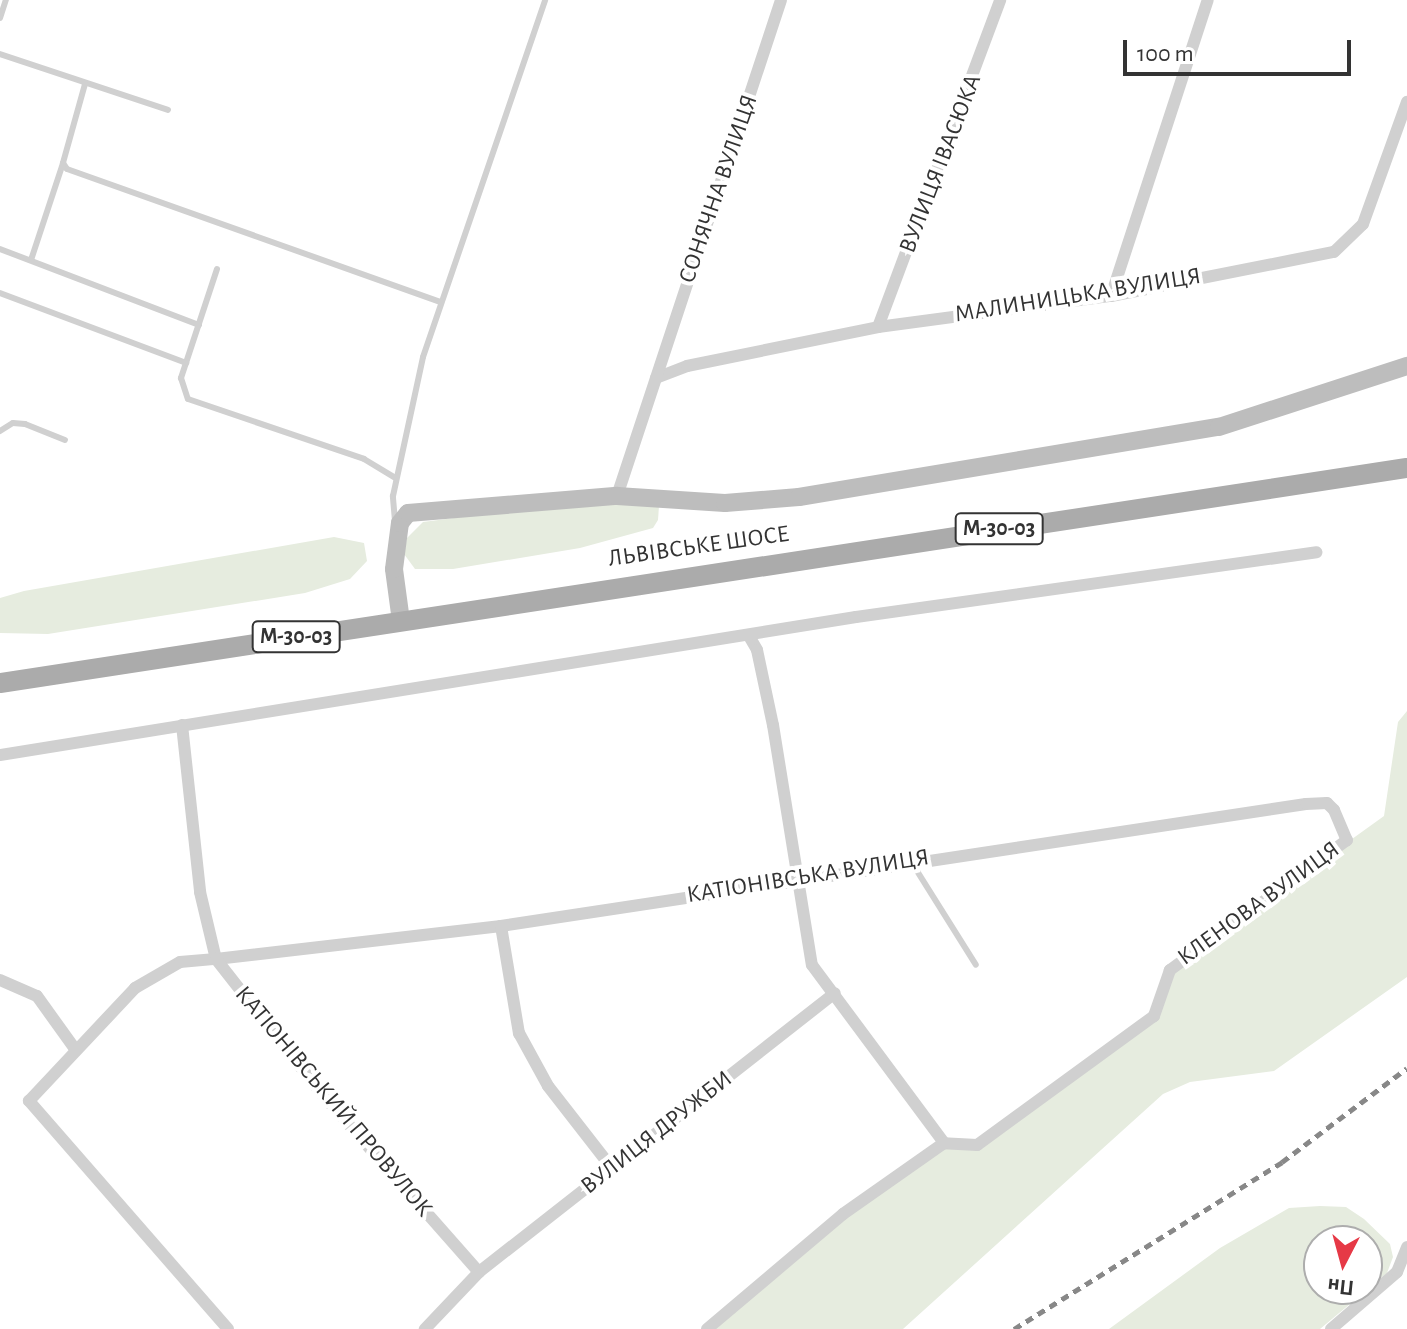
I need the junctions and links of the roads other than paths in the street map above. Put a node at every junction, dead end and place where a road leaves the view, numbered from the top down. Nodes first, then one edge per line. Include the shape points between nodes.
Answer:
1 (6, 0) edge
2 (545, 0) edge
3 (781, 0) edge
4 (1000, 0) edge
5 (1208, 0) edge
6 (0, 18) edge
7 (0, 54) edge
8 (85, 84) junction
9 (1407, 102) edge
10 (168, 110) dead end
11 (64, 168) junction
12 (0, 249) edge
13 (31, 260) junction
14 (217, 269) dead end
15 (0, 293) edge
16 (1111, 296) junction
17 (440, 302) junction
18 (199, 325) junction
19 (878, 327) junction
20 (186, 363) junction
21 (1407, 366) edge
22 (656, 378) junction
23 (0, 431) edge
24 (65, 440) dead end
25 (1407, 468) edge
26 (396, 478) junction
27 (617, 496) junction
28 (392, 500) junction
29 (408, 513) junction
30 (396, 538) junction
31 (1316, 552) dead end
32 (401, 621) junction
33 (749, 636) junction
34 (0, 683) edge
35 (182, 725) junction
36 (0, 755) edge
37 (1306, 804) joint
38 (911, 861) junction
39 (799, 879) junction
40 (501, 926) junction
41 (216, 959) junction
42 (976, 965) dead end
43 (0, 980) edge
44 (835, 993) junction
45 (75, 1049) junction
46 (944, 1143) junction
47 (611, 1167) junction
48 (1407, 1247) edge
49 (479, 1272) junction
50 (228, 1329) edge
51 (425, 1329) edge
52 (707, 1329) edge
53 (1331, 1329) edge

1 - 6 lane
2 - 17 lane
3 - 22 street, СОНЯЧНА ВУЛИЦЯ
4 - 19 street, ВУЛИЦЯ ІВАСЮКА
5 - 16 street
7 - 8 lane
8 - 10 lane
8 - 11 lane
9 - 16 street, МАЛИНИЦЬКА ВУЛИЦЯ via 1363,224 1334,252
11 - 13 lane
11 - 17 lane
12 - 13 lane
13 - 18 lane
14 - 18 lane
15 - 20 lane
16 - 19 street, МАЛИНИЦЬКА ВУЛИЦЯ
17 - 26 lane
18 - 20 lane
19 - 22 street, МАЛИНИЦЬКА ВУЛИЦЯ via 687,366
20 - 26 lane via 181,388 188,399 364,459
21 - 27 street via 1219,427 889,484 759,503
22 - 27 street, СОНЯЧНА ВУЛИЦЯ
23 - 24 lane via 13,423 25,424
25 - 32 main road, ЛЬВІВСЬКЕ ШОСЕ / М-30-03
26 - 28 lane
27 - 29 street
28 - 29 lane
28 - 30 lane
29 - 30 street
30 - 32 street via 394,583
31 - 33 street
32 - 34 main road, ЛЬВІВСЬКЕ ШОСЕ / М-30-03
33 - 35 street
33 - 39 street via 764,681
35 - 36 street
35 - 41 street via 200,892
37 - 38 street, КАТІОНІВСЬКА ВУЛИЦЯ
37 - 46 street, КЛЕНОВА ВУЛИЦЯ via 1327,803 1347,840 1170,970 1154,1016 977,1145
38 - 39 street, КАТІОНІВСЬКА ВУЛИЦЯ
38 - 42 lane
39 - 40 street, КАТІОНІВСЬКА ВУЛИЦЯ
39 - 44 street via 812,965
40 - 41 street, КАТІОНІВСЬКА ВУЛИЦЯ
40 - 47 street via 519,1033 548,1086
41 - 45 street, КАТІОНІВСЬКА ВУЛИЦЯ via 180,962 158,972
41 - 49 street, КАТІОНІВСЬКИЙ ПРОВУЛОК via 450,1246
43 - 45 street via 37,996
44 - 46 street
44 - 47 street, ВУЛИЦЯ ДРУЖБИ
45 - 50 street, КАТІОНІВСЬКА ВУЛИЦЯ via 29,1101
46 - 52 street via 843,1214
47 - 49 street, ВУЛИЦЯ ДРУЖБИ
48 - 53 street via 1397,1272
49 - 51 street, ВУЛИЦЯ ДРУЖБИ

